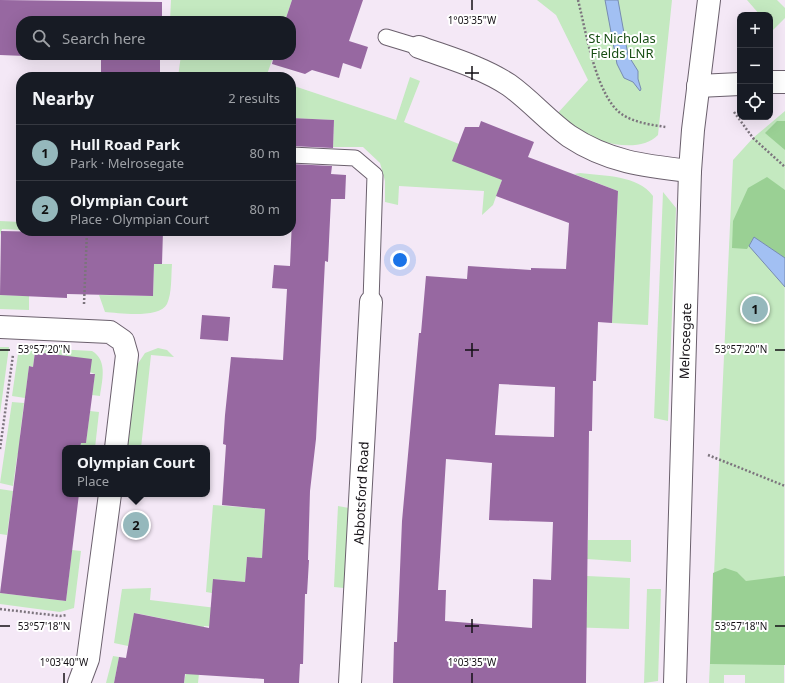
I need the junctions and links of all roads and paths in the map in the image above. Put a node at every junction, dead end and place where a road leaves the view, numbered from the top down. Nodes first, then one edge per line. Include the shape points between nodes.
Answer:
1 (578, 0) edge
2 (708, 0) edge
3 (386, 37) dead end
4 (419, 47) joint
5 (773, 82) edge
6 (785, 82) edge
7 (730, 84) edge
8 (698, 86) junction
9 (693, 130) junction
10 (296, 155) edge
11 (785, 167) edge
12 (690, 171) junction
13 (87, 236) edge
14 (371, 302) joint
15 (0, 327) edge
16 (83, 331) junction
17 (14, 350) dead end
18 (116, 445) edge
19 (683, 447) junction
20 (0, 449) edge
21 (785, 486) edge
22 (110, 497) edge
23 (0, 608) edge
24 (95, 611) junction
25 (79, 683) edge
26 (350, 683) edge
27 (675, 683) edge

1 - 9 path via 597,78 606,98 622,115 645,124
2 - 8 street, Melrosegate
3 - 4 lane
4 - 12 street via 484,72 509,85 570,136 609,158 646,166
5 - 6 street
7 - 8 street
7 - 11 path via 730,105 753,138
8 - 9 street, Melrosegate
9 - 12 street, Melrosegate
10 - 14 lane via 355,158 375,175
12 - 19 street, Melrosegate
13 - 16 path
14 - 26 street, Abbotsford Road
15 - 16 street
16 - 18 street via 110,332 123,341 127,355
17 - 20 path
19 - 21 path via 718,458
19 - 27 street, Melrosegate
22 - 24 street
23 - 24 path via 60,616
24 - 25 street via 88,659

